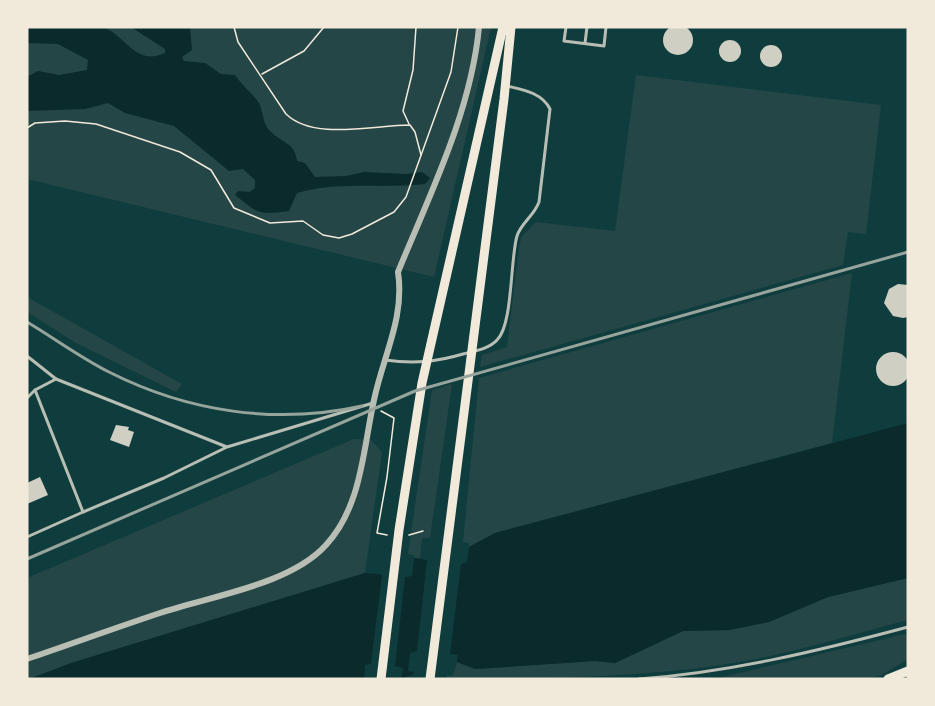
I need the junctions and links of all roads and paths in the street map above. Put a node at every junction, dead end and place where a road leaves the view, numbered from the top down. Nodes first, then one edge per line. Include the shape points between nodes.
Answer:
1 (234, 27) edge
2 (324, 27) edge
3 (416, 27) edge
4 (458, 27) edge
5 (479, 27) edge
6 (502, 27) edge
7 (511, 27) edge
8 (566, 27) edge
9 (587, 27) edge
10 (606, 27) edge
11 (585, 44) junction
12 (261, 75) junction
13 (506, 86) junction
14 (410, 125) junction
15 (27, 128) edge
16 (420, 159) junction
17 (27, 356) edge
18 (386, 360) junction
19 (56, 379) junction
20 (35, 390) junction
21 (27, 398) edge
22 (373, 403) junction
23 (371, 412) junction
24 (226, 447) junction
25 (82, 512) junction
26 (423, 531) dead end
27 (392, 536) dead end
28 (27, 537) edge
29 (402, 537) dead end
30 (908, 627) edge
31 (27, 659) edge
32 (908, 671) edge
33 (381, 679) edge
34 (430, 679) edge
35 (639, 679) edge
36 (888, 679) edge

1 - 12 path via 238,42
2 - 12 path via 304,51
3 - 14 path via 413,70 403,111
4 - 16 path via 451,72
5 - 18 street via 458,119 398,272 401,294
6 - 33 main road via 411,442
7 - 13 main road
8 - 11 lane via 564,41
9 - 11 lane
10 - 11 lane via 604,46
12 - 14 path via 286,114 300,126 369,129
13 - 18 lane via 536,95 550,109 539,202 517,236 505,324 498,339 488,347 438,362
13 - 34 main road
14 - 16 path via 419,144
15 - 16 path via 35,123 65,120 96,124 180,152 210,170 234,208 270,223 303,220 323,235 339,238 394,212 408,191
17 - 19 lane
18 - 22 street
19 - 20 lane
19 - 24 lane
20 - 21 lane
20 - 25 lane
22 - 23 street
22 - 24 lane
23 - 27 path via 384,410 393,418 377,533
23 - 31 street via 360,477 345,517 327,544 307,563 287,574 161,612
24 - 25 lane
25 - 28 lane
26 - 29 path
30 - 35 lane via 770,662
32 - 36 main road

